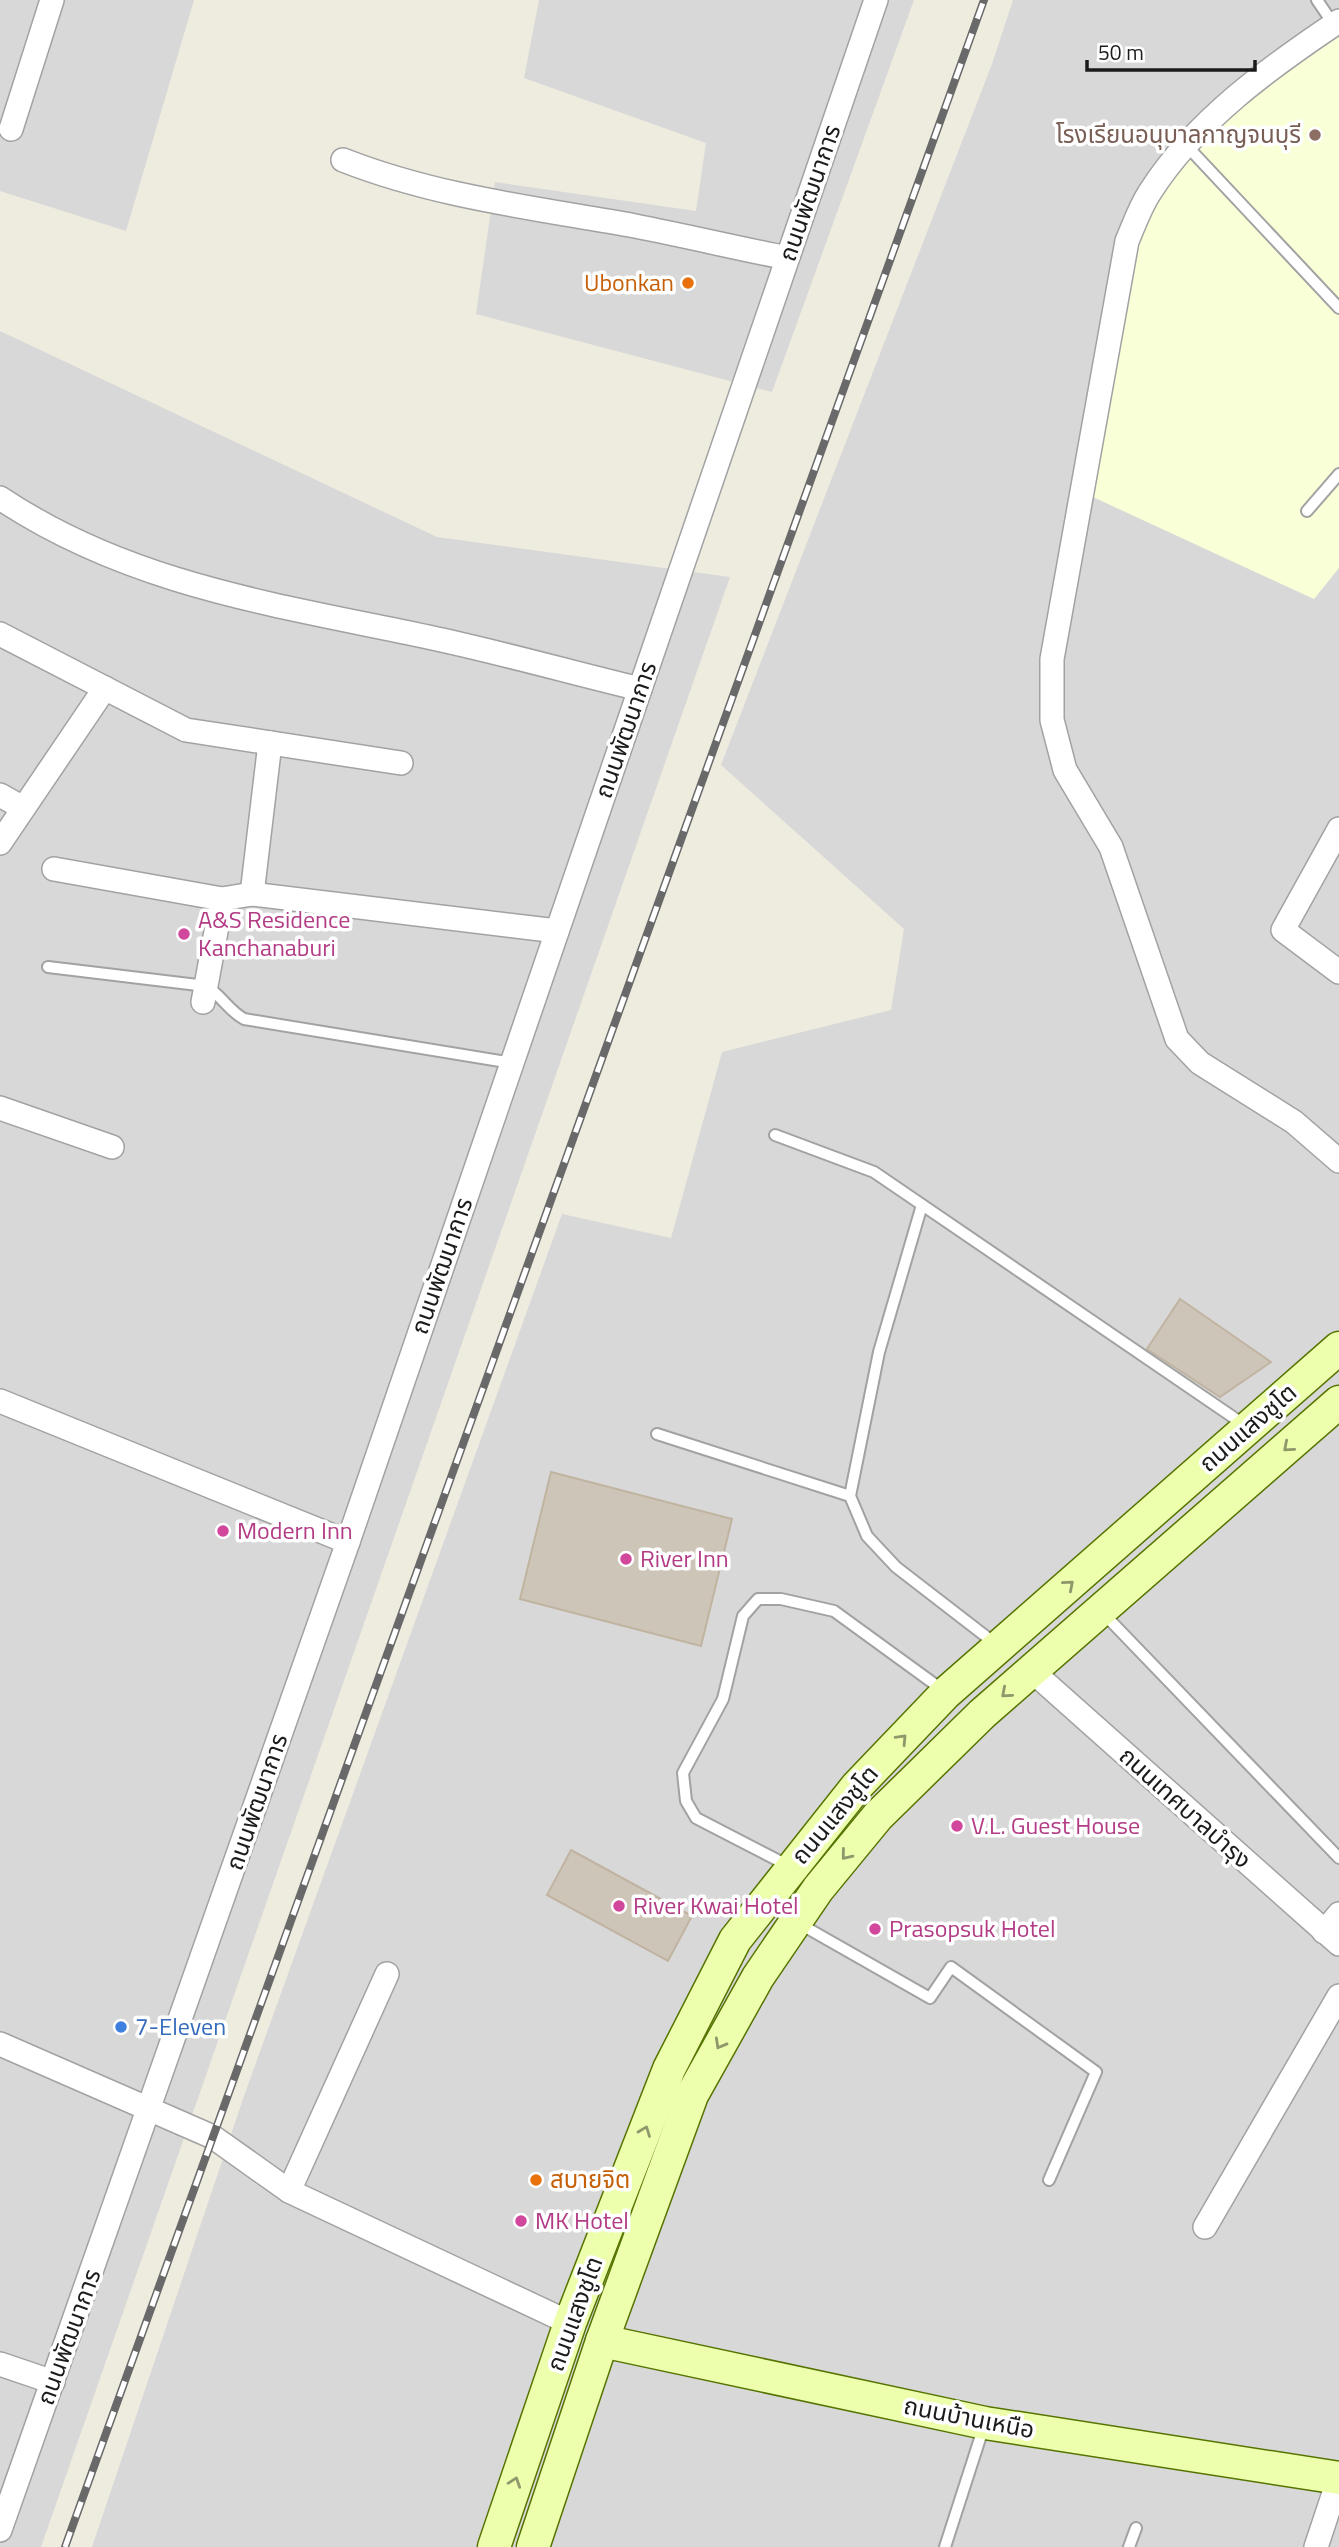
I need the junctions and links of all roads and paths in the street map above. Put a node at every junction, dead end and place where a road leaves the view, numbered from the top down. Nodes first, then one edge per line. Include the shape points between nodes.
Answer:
1 (52, 0) edge
2 (876, 0) edge
3 (1317, 0) edge
4 (1337, 23) edge
5 (11, 128) dead end
6 (1186, 145) junction
7 (343, 160) dead end
8 (788, 258) junction
9 (1339, 307) edge
10 (1339, 474) edge
11 (0, 498) edge
12 (1307, 511) dead end
13 (0, 634) edge
14 (105, 688) junction
15 (640, 689) junction
16 (270, 743) junction
17 (401, 763) dead end
18 (0, 794) edge
19 (23, 808) junction
20 (1339, 829) edge
21 (0, 843) edge
22 (54, 869) dead end
23 (252, 894) junction
24 (222, 899) junction
25 (557, 931) junction
26 (48, 967) dead end
27 (1339, 972) edge
28 (205, 994) junction
29 (512, 1063) junction
30 (0, 1108) edge
31 (775, 1135) dead end
32 (112, 1147) dead end
33 (1339, 1161) edge
34 (922, 1205) junction
35 (1339, 1348) edge
36 (0, 1401) edge
37 (1339, 1402) edge
38 (1248, 1428) junction
39 (657, 1434) dead end
40 (850, 1496) junction
41 (348, 1542) junction
42 (1101, 1611) junction
43 (999, 1647) junction
44 (1032, 1671) junction
45 (946, 1693) junction
46 (1339, 1858) edge
47 (791, 1867) junction
48 (818, 1889) junction
49 (1339, 1914) edge
50 (796, 1922) junction
51 (1331, 1938) edge
52 (387, 1974) dead end
53 (1339, 1996) edge
54 (0, 2044) edge
55 (151, 2109) junction
56 (1049, 2180) dead end
57 (289, 2192) junction
58 (1205, 2227) dead end
59 (570, 2323) junction
60 (602, 2341) junction
61 (0, 2364) edge
62 (53, 2382) junction
63 (985, 2423) junction
64 (1339, 2478) edge
65 (1136, 2528) dead end
66 (0, 2530) edge
67 (494, 2547) edge
68 (533, 2547) edge
69 (945, 2547) edge
70 (1129, 2547) edge
71 (1316, 2547) edge

1 - 5 street
2 - 8 street, ถนนพัฒนาการ
3 - 4 lane
4 - 6 street via 1244,91
6 - 9 lane
6 - 33 street via 1149,193 1127,241 1052,659 1052,720 1065,769 1111,847 1177,1040 1200,1063 1294,1122
7 - 8 street via 386,177 464,197
8 - 15 street, ถนนพัฒนาการ
10 - 12 lane
11 - 15 street via 32,519 149,572 219,593
13 - 14 street
14 - 16 street via 186,730
14 - 19 street
15 - 25 street, ถนนพัฒนาการ
16 - 17 street
16 - 23 street
18 - 19 street
19 - 21 street
20 - 27 street via 1283,930
22 - 24 street
23 - 24 street
23 - 25 street
24 - 28 street
25 - 29 street, ถนนพัฒนาการ
26 - 28 lane
28 - 29 lane via 222,995 232,1012 244,1019
29 - 41 street, ถนนพัฒนาการ
30 - 32 street
31 - 34 lane via 859,1164
34 - 38 lane
34 - 40 lane via 879,1352
35 - 38 main road, ถนนแสงชูโต
36 - 41 street
37 -> 42 main road, ถนนแสงชูโต
43 -> 38 main road, ถนนแสงชูโต
39 - 40 lane
40 - 43 lane via 867,1536 896,1567
41 - 55 street, ถนนพัฒนาการ
42 - 44 main road, ถนนแสงชูโต
42 - 46 lane
43 - 45 main road, ถนนแสงชูโต
44 -> 48 main road, ถนนแสงชูโต via 878,1816
44 - 51 street, ถนนเทศบาลบำรุง
47 -> 45 main road, ถนนแสงชูโต via 858,1786
45 - 47 lane via 834,1611 781,1599 758,1599 749,1608 743,1616 723,1699 683,1773 686,1801 696,1818
47 - 48 main road
59 -> 47 main road, ถนนแสงชูโต via 669,2069 735,1940
48 - 50 main road, ถนนแสงชูโต
49 - 51 street
50 - 56 lane via 930,1998 950,1967 1096,2072
50 -> 60 main road, ถนนแสงชูโต via 758,1977 692,2095
52 - 57 street
53 - 58 street
54 - 55 street
55 - 57 street via 213,2137
55 - 62 street, ถนนพัฒนาการ
57 - 59 street
67 -> 59 main road, ถนนแสงชูโต
60 - 63 main road, ถนนบ้านเหนือ
60 - 68 main road, ถนนแสงชูโต
61 - 62 street
62 - 66 street, ถนนพัฒนาการ
63 - 64 main road, ถนนบ้านเหนือ
63 - 69 lane
64 - 71 street
65 - 70 lane

